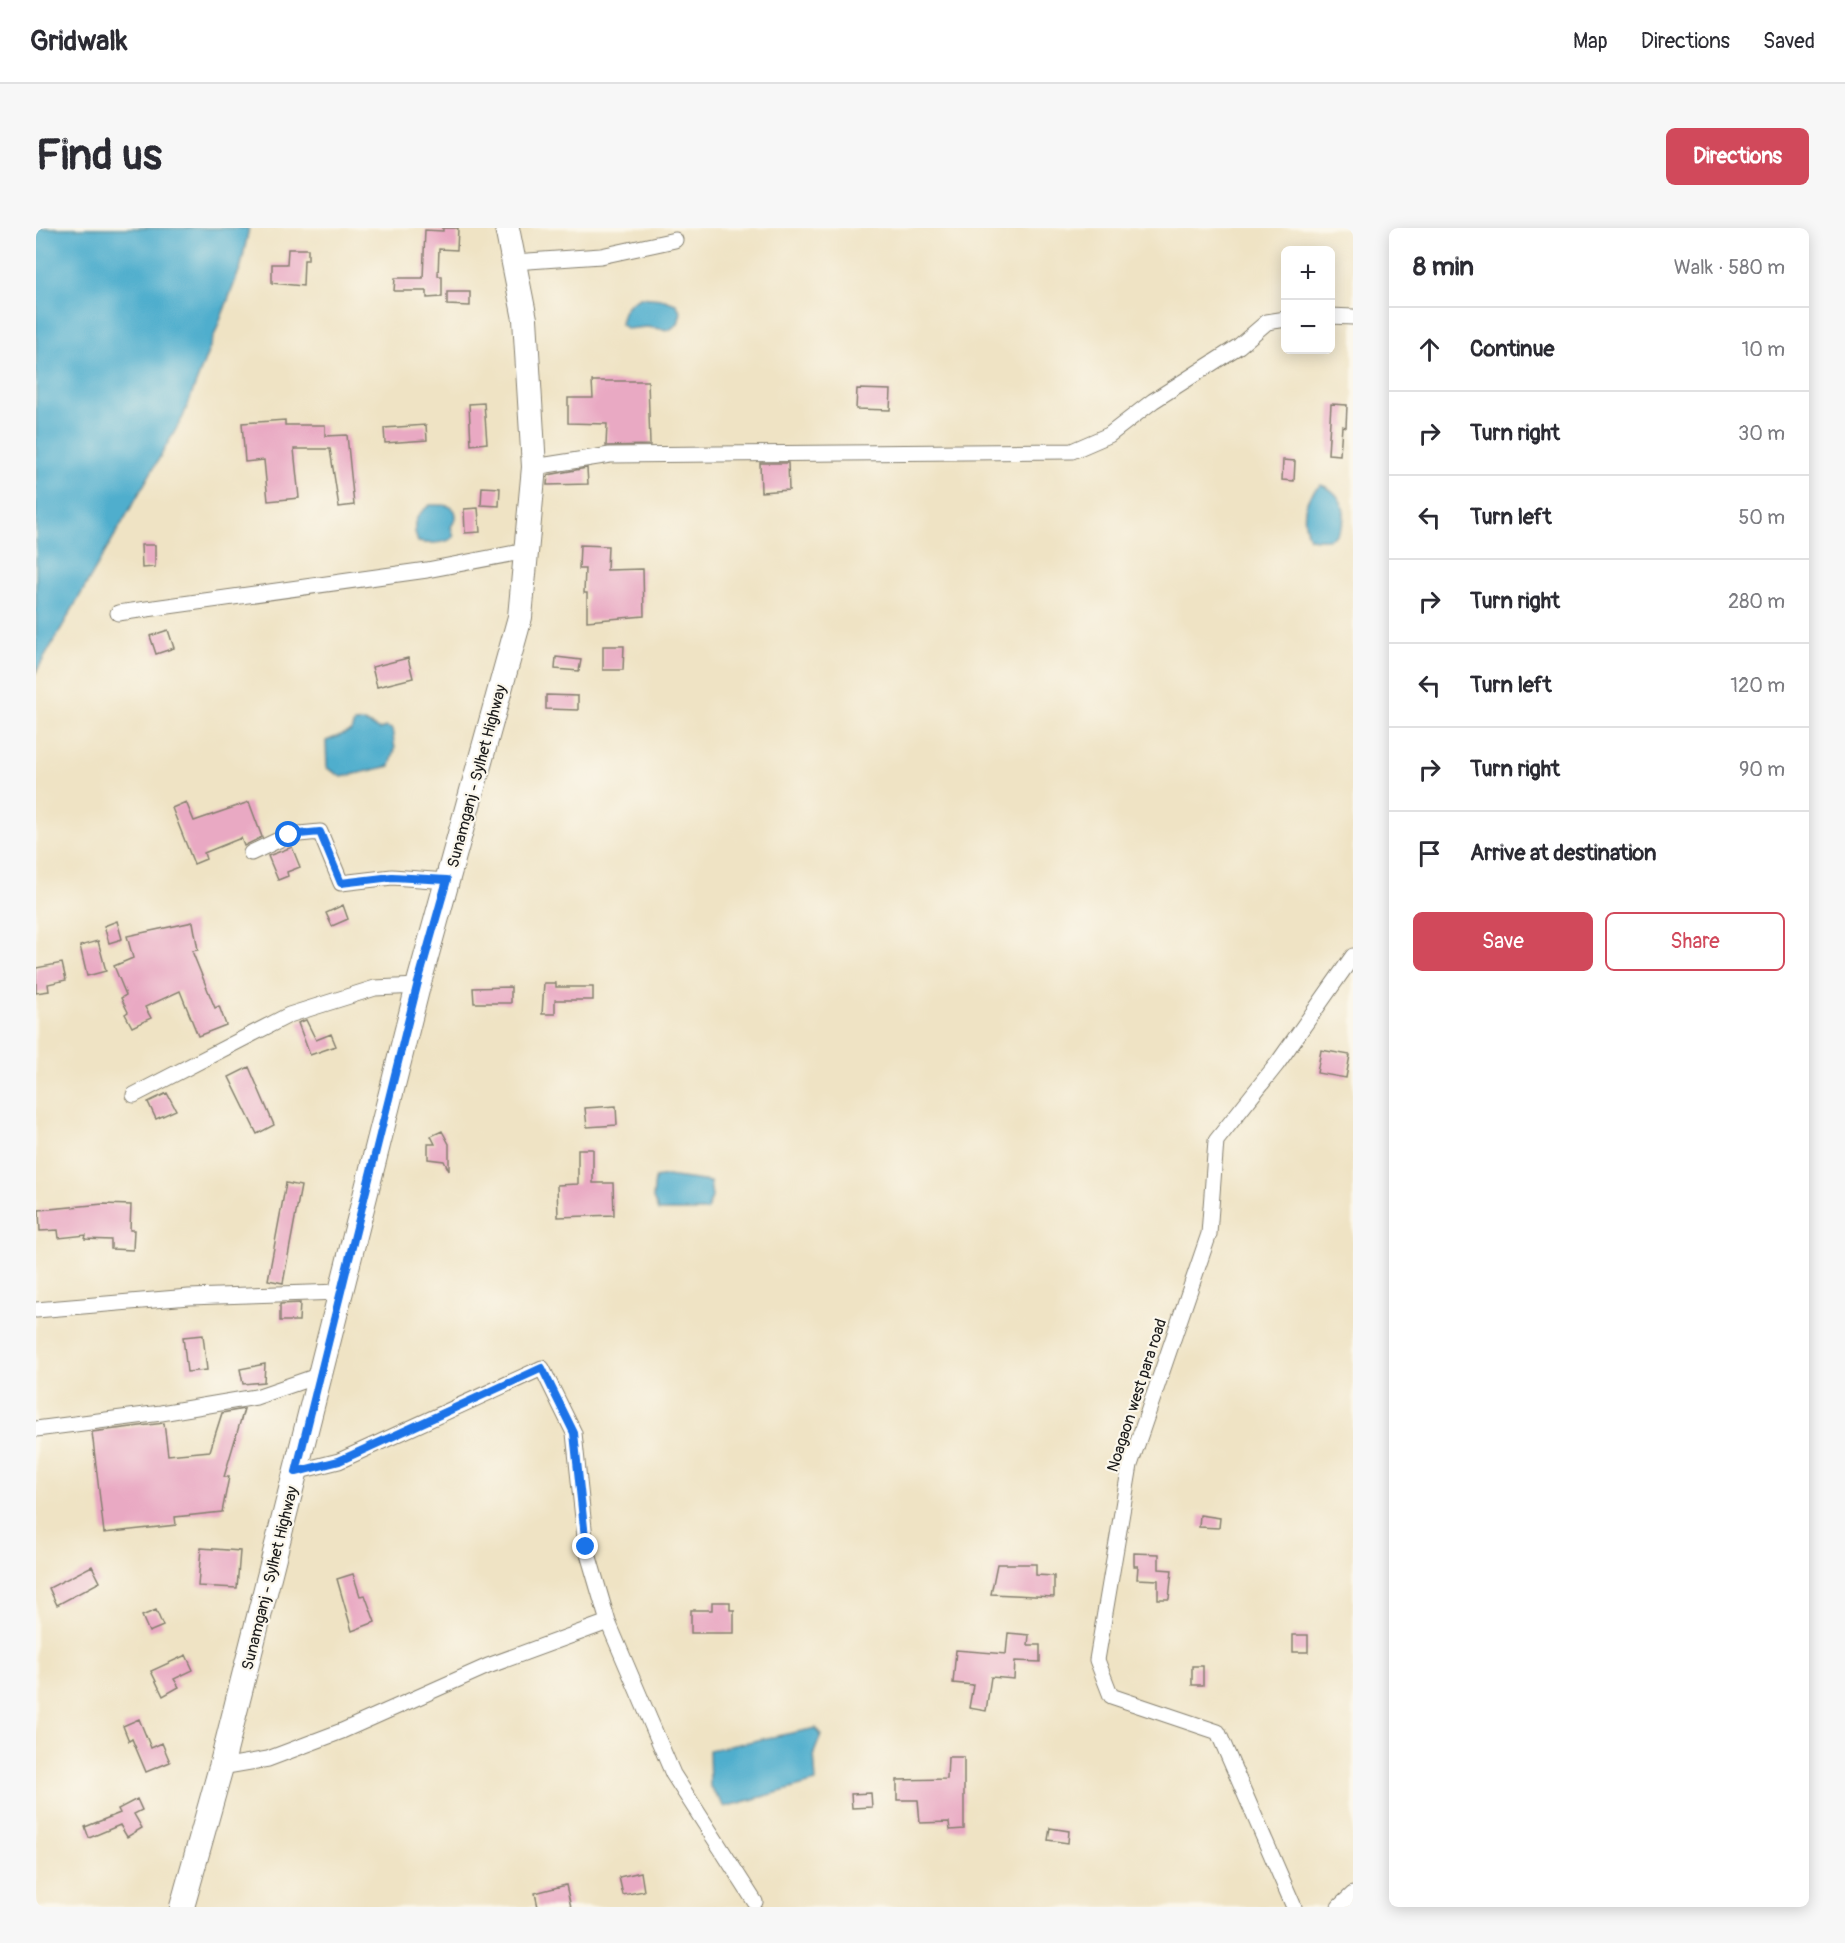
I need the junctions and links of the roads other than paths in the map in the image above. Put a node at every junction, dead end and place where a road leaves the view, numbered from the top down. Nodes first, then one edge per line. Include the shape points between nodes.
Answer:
1 (507, 228) edge
2 (675, 240) dead end
3 (514, 262) junction
4 (1335, 316) edge
5 (1353, 317) edge
6 (1281, 320) edge
7 (534, 467) junction
8 (526, 551) junction
9 (118, 613) dead end
10 (251, 853) dead end
11 (447, 880) junction
12 (1353, 956) edge
13 (417, 986) junction
14 (134, 1095) dead end
15 (341, 1292) junction
16 (36, 1310) edge
17 (320, 1375) junction
18 (36, 1429) edge
19 (296, 1472) junction
20 (608, 1622) junction
21 (220, 1767) junction
22 (1353, 1894) edge
23 (752, 1905) edge
24 (182, 1907) edge
25 (1294, 1907) edge
26 (1339, 1907) edge

1 - 3 main road, Sunamganj - Sylhet Highway
2 - 3 street via 601,256
3 - 7 main road, Sunamganj - Sylhet Highway via 525,319
4 - 5 street
6 - 7 street via 1267,322 1239,346 1153,401 1109,435 1072,450 610,455
7 - 8 main road, Sunamganj - Sylhet Highway
8 - 9 street via 427,570
8 - 11 main road, Sunamganj - Sylhet Highway via 520,617
10 - 11 street via 289,835 320,832 341,883 392,877
11 - 13 main road, Sunamganj - Sylhet Highway
12 - 25 street, Noagaon west para road via 1277,1064 1216,1141 1209,1234 1130,1465 1097,1660 1111,1696 1218,1732
13 - 14 street via 375,988 289,1015
13 - 15 main road, Sunamganj - Sylhet Highway
15 - 16 street via 211,1295
15 - 17 main road, Sunamganj - Sylhet Highway
17 - 18 street via 256,1397
17 - 19 main road, Sunamganj - Sylhet Highway
19 - 20 street via 339,1461 542,1368 574,1433 586,1547
19 - 21 main road, Sunamganj - Sylhet Highway
20 - 21 street via 488,1666 342,1731 268,1759
20 - 23 street via 673,1774
21 - 24 main road, Sunamganj - Sylhet Highway
22 - 26 street

